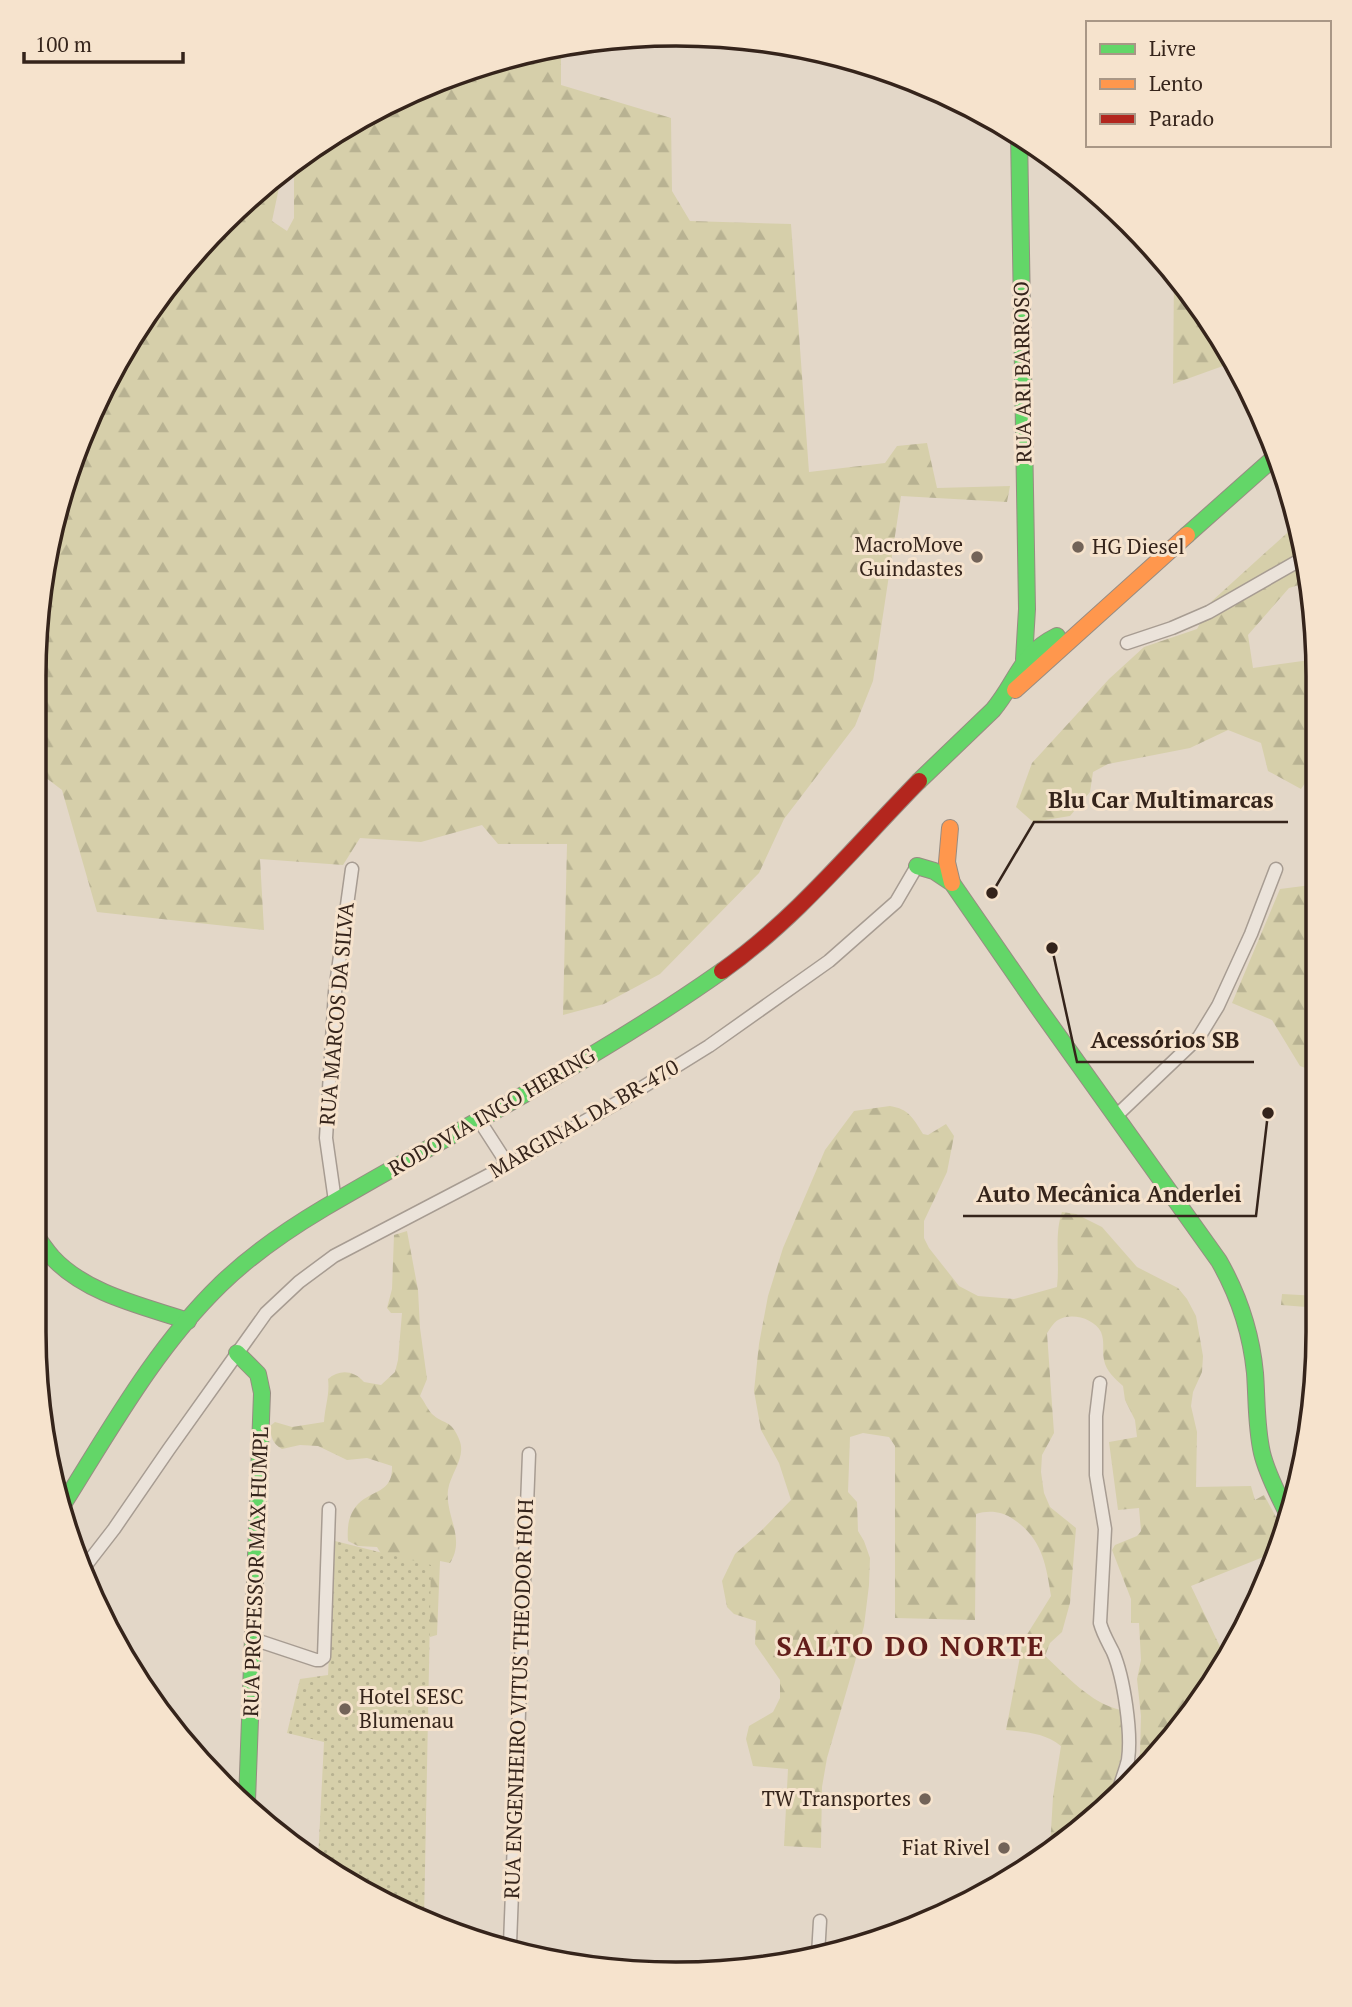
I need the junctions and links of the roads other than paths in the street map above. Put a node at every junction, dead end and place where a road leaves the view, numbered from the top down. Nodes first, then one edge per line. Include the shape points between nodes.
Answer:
1 (1019, 148) edge
2 (1269, 462) edge
3 (1296, 563) edge
4 (1027, 609) junction
5 (1088, 626) junction
6 (1057, 636) junction
7 (1128, 643) dead end
8 (1024, 659) junction
9 (992, 711) junction
10 (950, 828) dead end
11 (917, 866) joint
12 (352, 869) dead end
13 (1276, 869) dead end
14 (952, 883) junction
15 (1116, 1116) junction
16 (479, 1120) junction
17 (508, 1165) junction
18 (335, 1201) junction
19 (45, 1247) edge
20 (188, 1321) junction
21 (237, 1353) junction
22 (1100, 1383) dead end
23 (529, 1454) dead end
24 (68, 1497) edge
25 (1282, 1503) edge
26 (329, 1509) dead end
27 (89, 1561) edge
28 (253, 1639) junction
29 (1122, 1777) edge
30 (247, 1793) edge
31 (820, 1921) dead end
32 (510, 1939) edge
33 (819, 1945) edge

1 - 4 main road, RUA ARI BARROSO
2 - 5 main road
3 - 7 street via 1209,612
4 - 6 main road via 1039,627
4 - 8 main road, RUA ARI BARROSO
5 - 6 main road
5 - 9 main road
6 - 8 main road via 1032,649
8 - 9 main road
9 - 16 main road, RODOVIA INGO HERING via 788,917 716,977
10 - 14 main road via 947,862
11 - 14 main road via 934,870
11 - 17 street, MARGINAL DA BR-470 via 895,902 828,961 709,1046
12 - 18 street, RUA MARCOS DA SILVA via 335,992 326,1138
13 - 15 street via 1218,1006 1199,1037
14 - 15 main road
15 - 25 main road via 1232,1282 1252,1346 1262,1452
16 - 17 street
16 - 18 main road, RODOVIA INGO HERING
17 - 21 street, MARGINAL DA BR-470 via 334,1256 266,1313
18 - 20 main road, RODOVIA INGO HERING via 248,1259
19 - 20 main road via 54,1259 92,1285
20 - 24 main road, RODOVIA INGO HERING
21 - 27 street, MARGINAL DA BR-470
21 - 28 main road, RUA PROFESSOR MAX HUMPL via 258,1371 262,1393
22 - 29 street via 1096,1475 1105,1529 1100,1623 1121,1680 1128,1729 1128,1758
23 - 32 street, RUA ENGENHEIRO VITUS THEODOR HOH
26 - 28 street via 324,1657 316,1660
28 - 30 main road, RUA PROFESSOR MAX HUMPL
31 - 33 street

